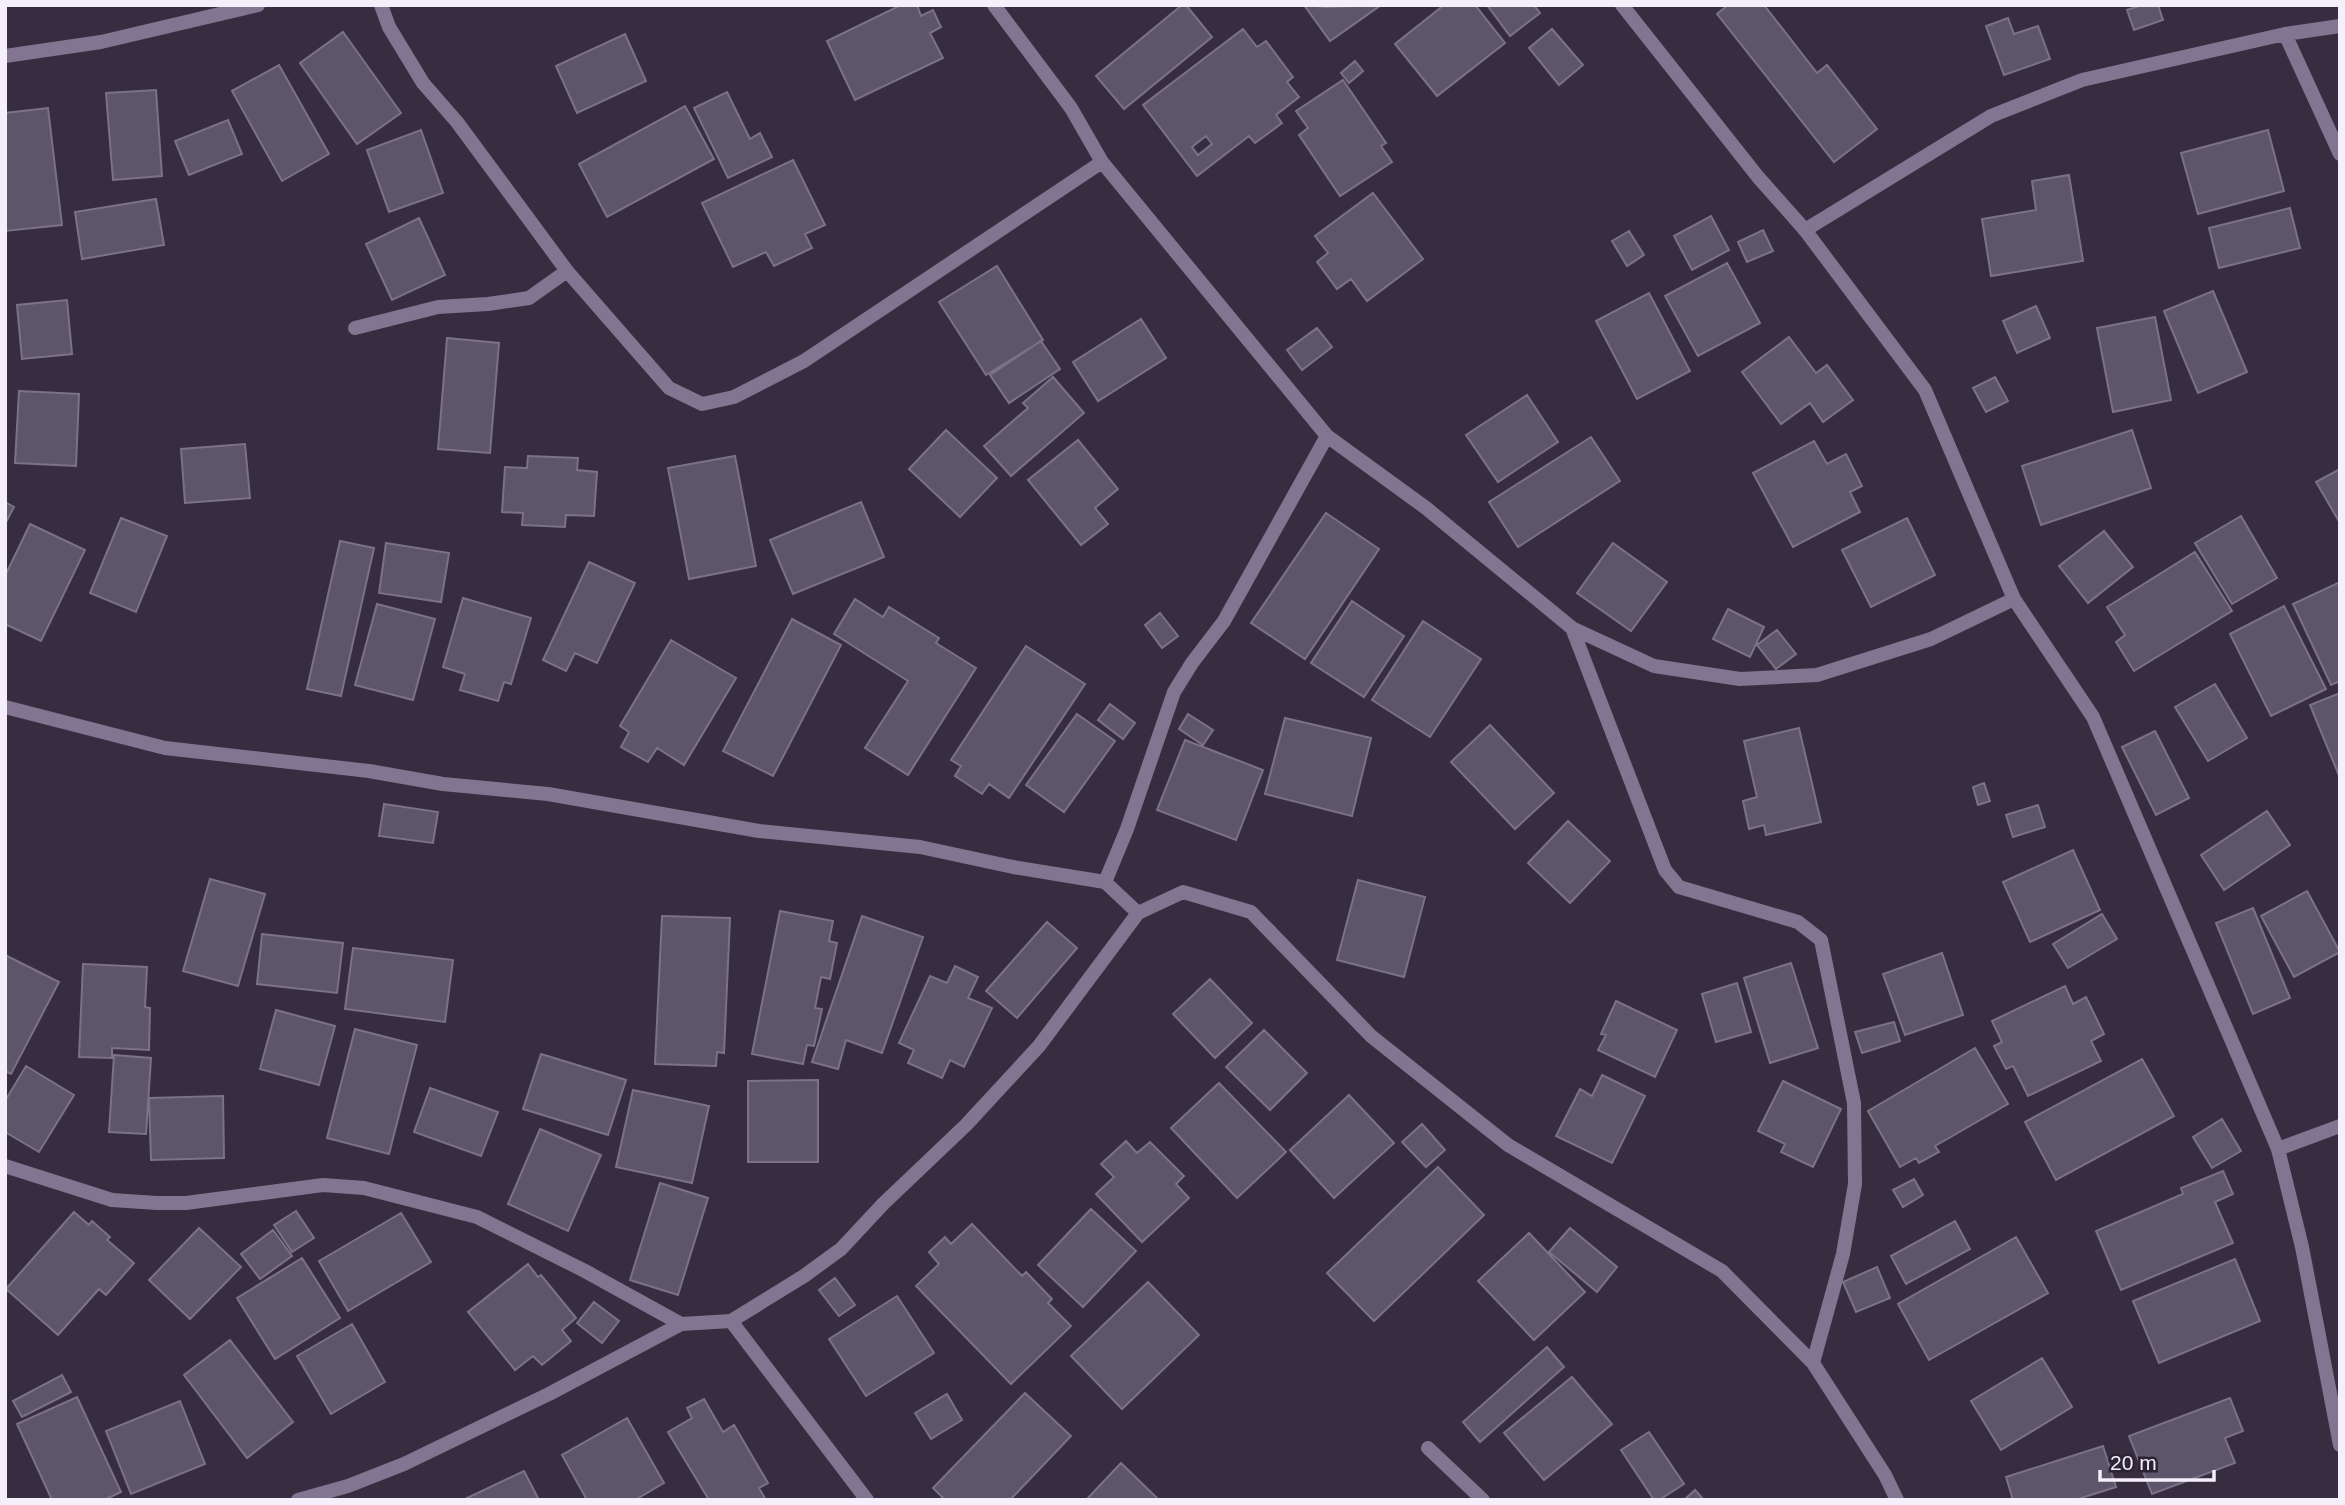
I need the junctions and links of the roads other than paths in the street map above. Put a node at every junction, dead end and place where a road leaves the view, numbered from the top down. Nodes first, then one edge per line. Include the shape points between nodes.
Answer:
1 (258, 5) edge
2 (381, 5) edge
3 (995, 5) edge
4 (1622, 5) edge
5 (2340, 26) edge
6 (2285, 34) junction
7 (5, 56) edge
8 (2340, 154) edge
9 (1102, 162) junction
10 (1805, 229) junction
11 (567, 271) junction
12 (355, 328) dead end
13 (1327, 436) junction
14 (2014, 599) junction
15 (1572, 628) junction
16 (5, 707) edge
17 (1105, 883) junction
18 (1138, 913) junction
19 (2340, 1126) edge
20 (2278, 1149) junction
21 (5, 1166) edge
22 (731, 1321) junction
23 (681, 1324) junction
24 (1813, 1363) junction
25 (2340, 1445) edge
26 (1428, 1448) dead end
27 (298, 1500) edge
28 (867, 1500) edge
29 (1483, 1500) edge
30 (1897, 1500) edge

1 - 7 street via 101,42
2 - 11 street via 423,83
3 - 9 street via 1071,108
4 - 10 street
5 - 6 street
6 - 8 street
6 - 10 street via 2082,80 1991,116
9 - 11 street via 804,361 734,397 702,404 669,388
9 - 13 street
10 - 14 street via 1925,390
11 - 12 street via 529,298 438,307
13 - 15 street via 1426,508
13 - 17 street via 1224,621 1174,692
14 - 15 street via 1931,639 1804,676 1740,679 1654,666
14 - 20 street via 2093,717
15 - 24 street via 1665,870 1679,887 1798,922 1821,940 1854,1103 1855,1184 1843,1254
16 - 17 street via 165,748 548,794 760,831 920,847
17 - 18 street
18 - 22 street via 1039,1046 967,1125 841,1249
18 - 24 street via 1183,892 1251,912 1371,1036 1508,1145 1722,1271
19 - 20 street
20 - 25 street
21 - 23 street via 112,1200 157,1203 323,1185 364,1188 477,1217
22 - 23 street
22 - 28 street
23 - 27 street via 404,1464
24 - 30 street
26 - 29 street

